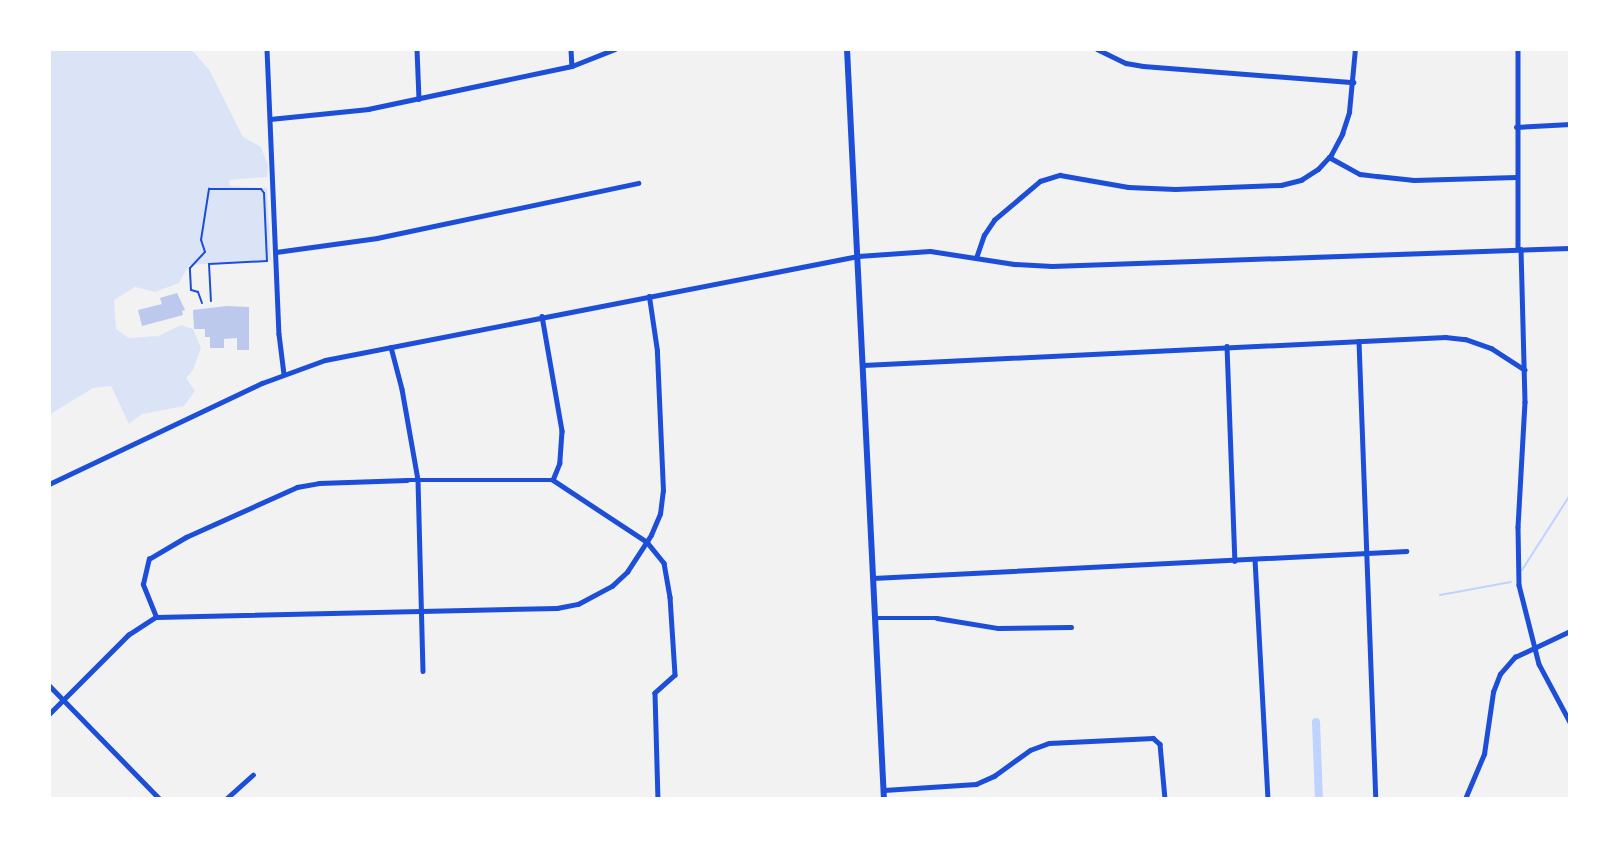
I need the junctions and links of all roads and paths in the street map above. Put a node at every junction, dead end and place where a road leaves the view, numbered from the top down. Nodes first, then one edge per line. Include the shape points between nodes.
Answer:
1 (267, 49) edge
2 (417, 49) edge
3 (571, 49) edge
4 (615, 49) edge
5 (846, 49) edge
6 (1097, 49) edge
7 (1355, 49) edge
8 (1518, 49) edge
9 (572, 66) junction
10 (1353, 82) junction
11 (419, 99) junction
12 (270, 119) junction
13 (1570, 124) edge
14 (1516, 127) junction
15 (1329, 157) junction
16 (1516, 177) junction
17 (638, 183) dead end
18 (1570, 247) edge
19 (1519, 249) junction
20 (276, 252) junction
21 (858, 256) junction
22 (976, 258) junction
23 (649, 298) junction
24 (211, 301) dead end
25 (202, 303) dead end
26 (542, 316) junction
27 (1359, 341) junction
28 (1227, 346) junction
29 (391, 347) junction
30 (863, 365) junction
31 (1525, 370) junction
32 (284, 374) junction
33 (418, 480) junction
34 (553, 480) junction
35 (49, 484) edge
36 (647, 542) junction
37 (1406, 551) dead end
38 (1368, 553) junction
39 (1255, 559) junction
40 (1235, 561) junction
41 (873, 578) junction
42 (421, 609) junction
43 (156, 617) junction
44 (876, 618) junction
45 (1071, 627) dead end
46 (1570, 631) edge
47 (1534, 649) junction
48 (423, 671) dead end
49 (49, 685) edge
50 (63, 700) junction
51 (49, 714) edge
52 (1570, 722) edge
53 (253, 775) dead end
54 (884, 790) junction
55 (160, 799) edge
56 (226, 799) edge
57 (659, 799) edge
58 (884, 799) edge
59 (1165, 799) edge
60 (1268, 799) edge
61 (1376, 799) edge
62 (1465, 799) edge

1 - 12 street
2 - 11 street
3 - 9 street
4 - 9 street
5 - 21 main road
6 - 10 street via 1143,66
7 - 10 street
8 - 14 street
9 - 11 street
10 - 15 street via 1342,134
11 - 12 street via 342,114
12 - 20 street
13 - 14 street
14 - 16 street
15 - 16 street via 1360,174 1414,180
15 - 22 street via 1301,180 1281,185 1152,189 1060,175 1040,181 995,220
16 - 19 street
17 - 20 street via 377,238
18 - 19 street
19 - 22 street via 1052,266
19 - 31 street
20 - 32 street
21 - 22 street via 915,251
21 - 23 street
21 - 30 main road
23 - 26 street
23 - 36 street via 657,351 663,491 660,514
24 - 25 path via 209,264 267,261 261,189 209,189 201,240 205,252 190,268 191,290 198,292
26 - 29 street
26 - 34 street via 562,431 560,463
27 - 28 street
27 - 31 street via 1465,339 1491,348
27 - 38 street
28 - 30 street
28 - 40 street
29 - 32 street via 325,360
29 - 33 street
30 - 41 main road
31 - 47 street via 1517,556
32 - 35 street
33 - 34 street
33 - 42 street
33 - 43 street via 297,487 161,549 149,559 143,584
34 - 36 street
36 - 42 street via 612,586 579,604 533,609
36 - 57 street via 664,563 675,676 655,693
37 - 38 street
38 - 39 street
38 - 61 street
39 - 40 street
39 - 60 street
40 - 41 street
41 - 44 main road
42 - 43 street
42 - 48 street
43 - 50 street via 128,635
44 - 45 street via 937,618 998,628
44 - 54 main road
46 - 47 street
47 - 52 street via 1547,684
47 - 62 street via 1515,657 1500,674 1484,754
49 - 50 street
50 - 51 street
50 - 55 street
53 - 56 street
54 - 58 main road
54 - 59 street via 976,784 1049,743 1153,738 1160,744

